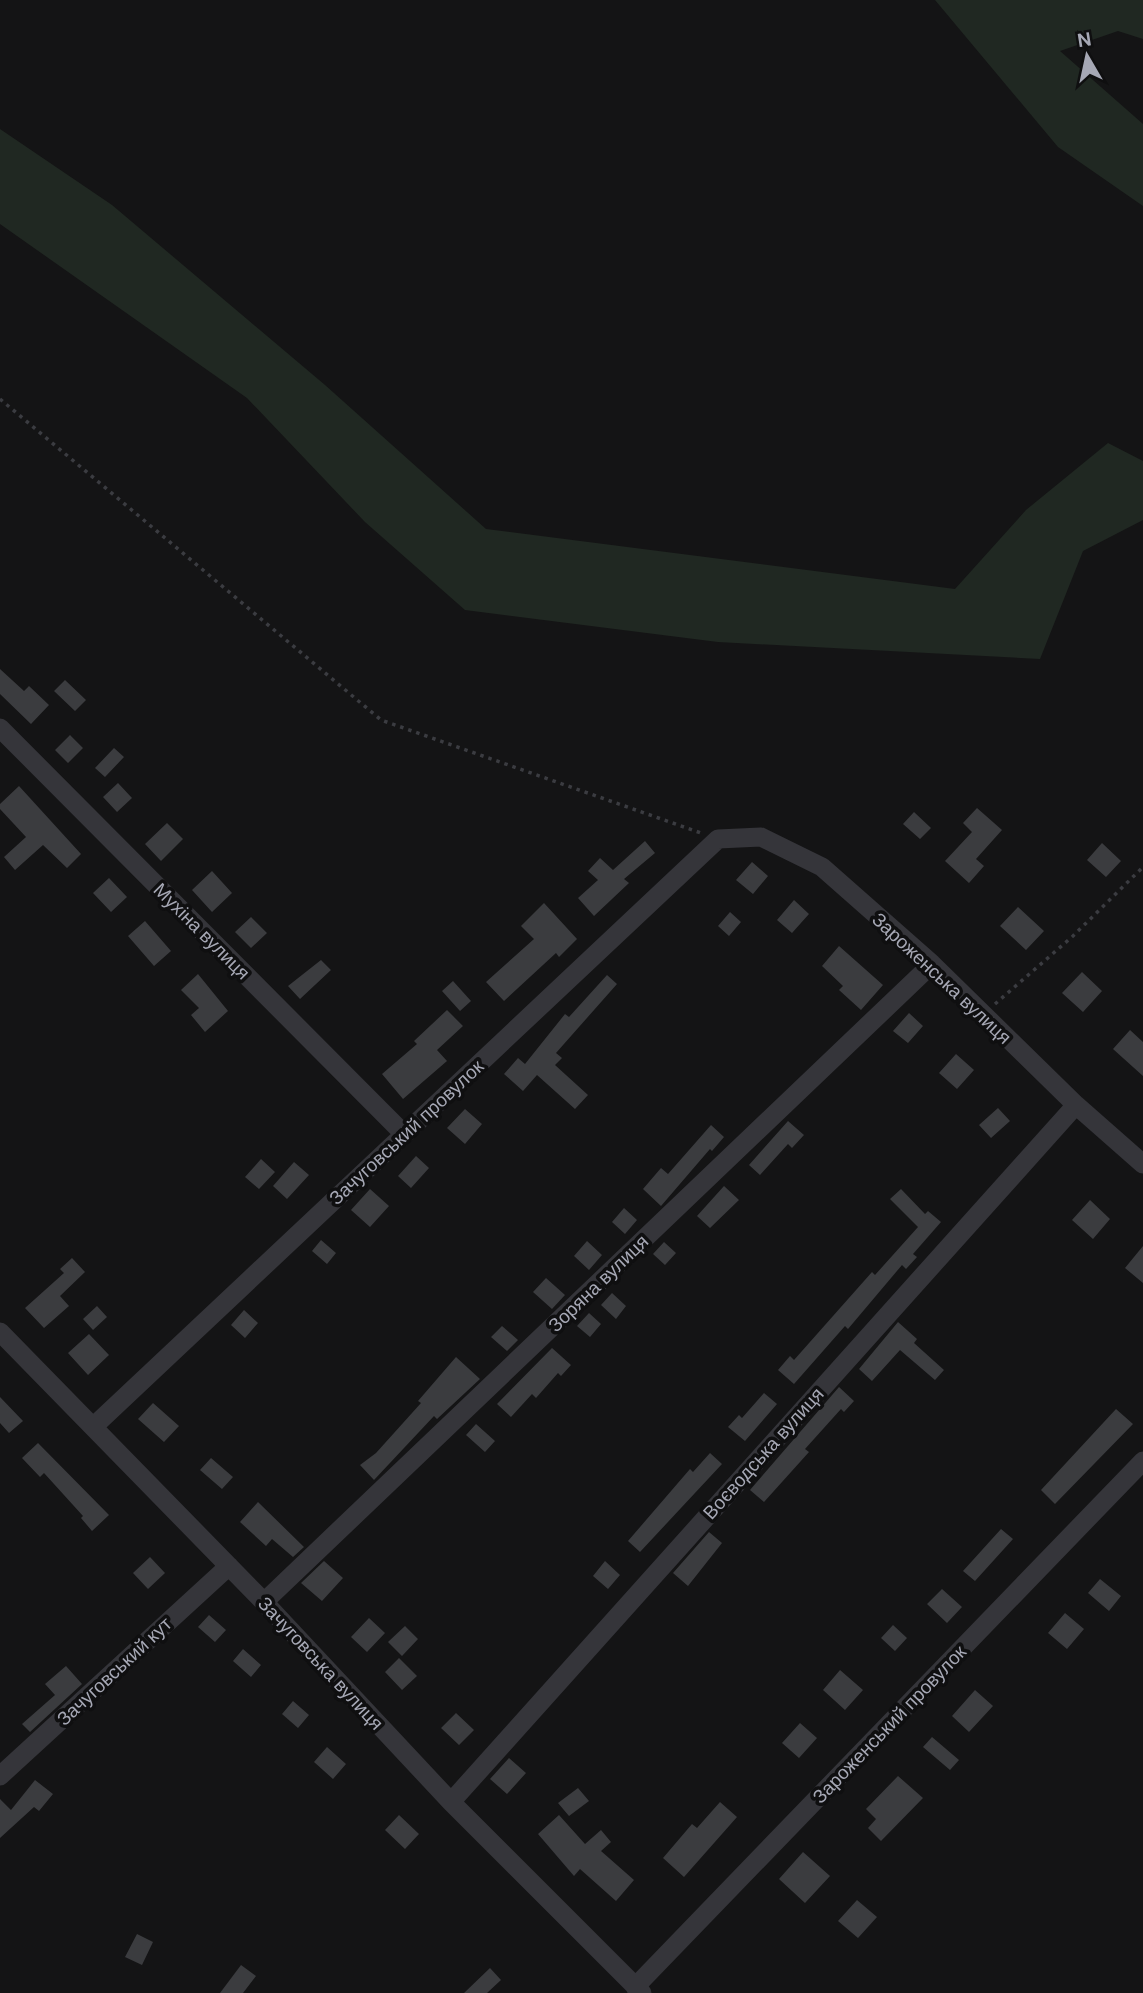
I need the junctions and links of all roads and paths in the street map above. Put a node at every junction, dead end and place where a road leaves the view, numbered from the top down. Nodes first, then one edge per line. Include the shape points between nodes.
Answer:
1 (0, 399) edge
2 (0, 727) edge
3 (718, 839) junction
4 (1143, 867) edge
5 (932, 964) junction
6 (983, 1015) junction
7 (1076, 1105) junction
8 (404, 1134) junction
9 (1143, 1164) edge
10 (0, 1332) edge
11 (93, 1427) junction
12 (1143, 1461) edge
13 (229, 1566) junction
14 (264, 1602) junction
15 (0, 1776) edge
16 (451, 1801) junction
17 (638, 1990) edge

1 - 3 path via 381,720
2 - 8 street, Мухіна вулиця
3 - 5 street, Зароженська вулиця via 761,837 822,867
3 - 8 street, Зачуговський провулок
4 - 6 path
5 - 6 street, Зароженська вулиця
5 - 14 street, Зоряна вулиця
6 - 7 street, Зароженська вулиця
7 - 9 street, Зароженська вулиця
7 - 16 street, Воєводська вулиця
8 - 11 street, Зачуговський провулок
10 - 11 street, Зачуговська вулиця
11 - 13 street, Зачуговська вулиця
12 - 17 street, Зароженський провулок
13 - 14 street, Зачуговська вулиця
13 - 15 street, Зачуговський кут
14 - 16 street, Зачуговська вулиця
16 - 17 street, Зачуговська вулиця

